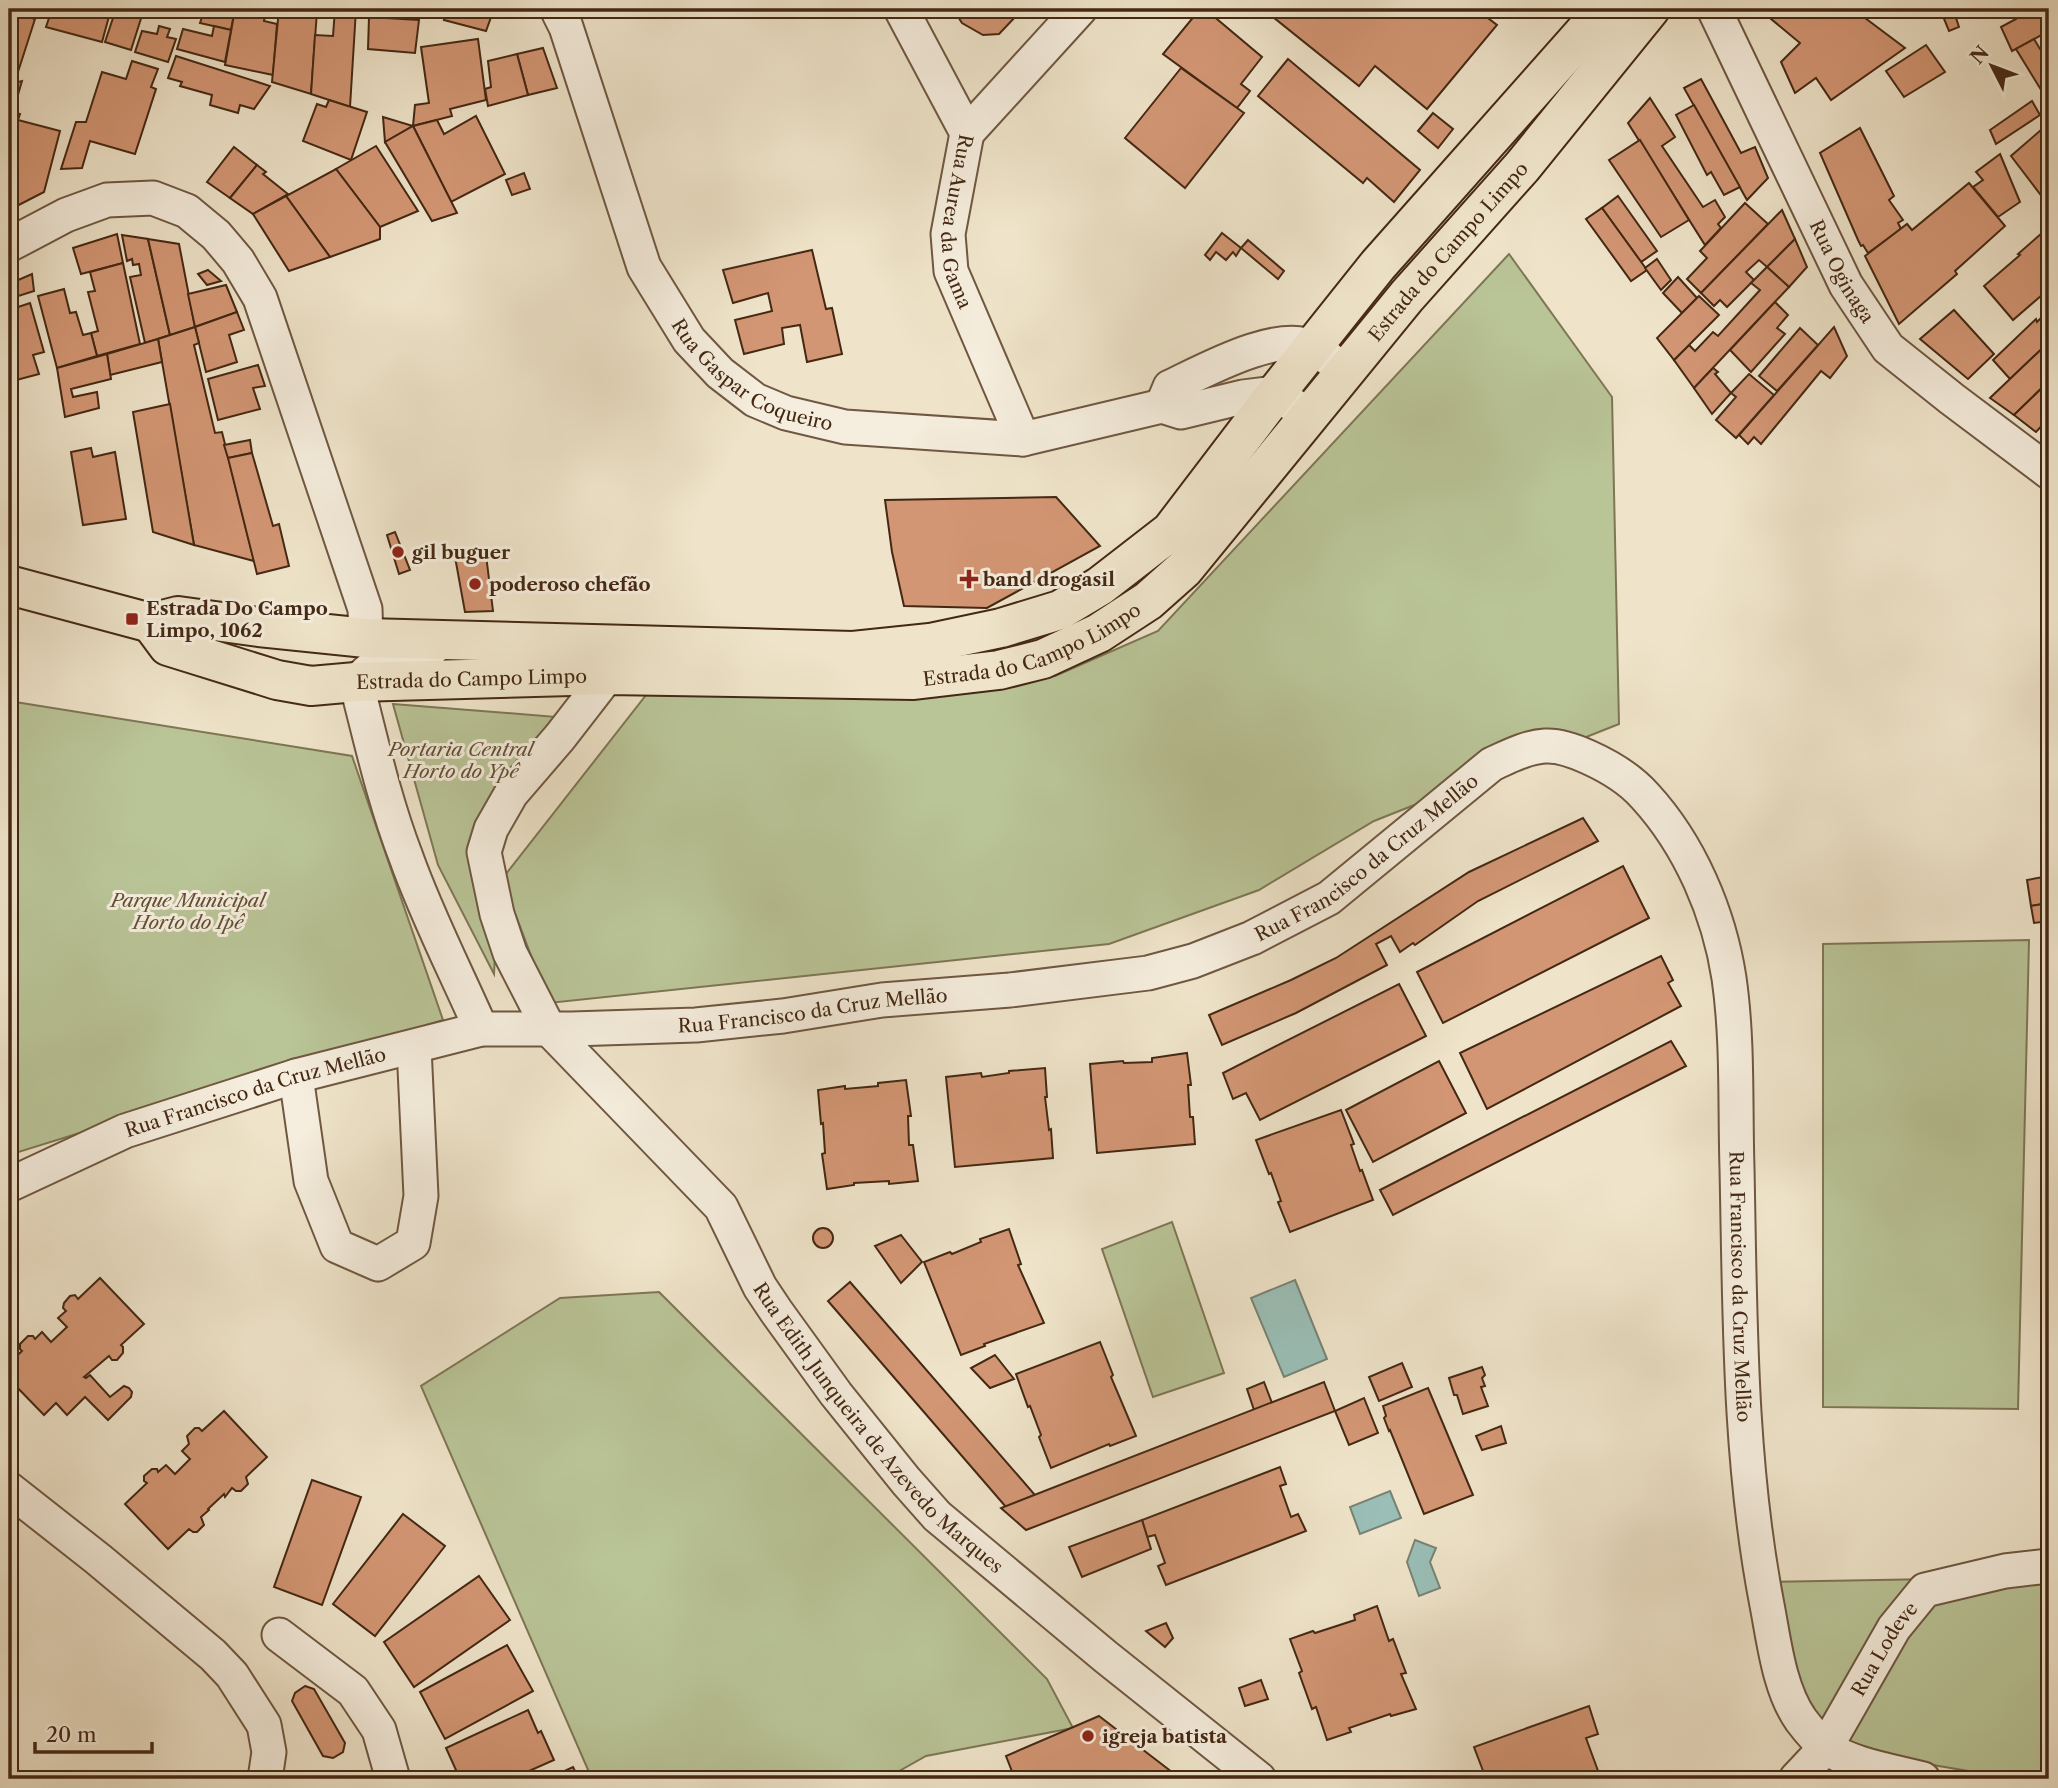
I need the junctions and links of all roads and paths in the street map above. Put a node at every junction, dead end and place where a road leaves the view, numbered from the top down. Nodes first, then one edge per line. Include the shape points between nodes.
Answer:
1 (557, 9) edge
2 (901, 9) edge
3 (1080, 9) edge
4 (1605, 9) edge
5 (1650, 9) edge
6 (1714, 9) edge
7 (967, 133) junction
8 (9, 245) edge
9 (1313, 347) junction
10 (1344, 372) junction
11 (1276, 393) junction
12 (1162, 405) junction
13 (1309, 416) junction
14 (1023, 439) junction
15 (2049, 471) edge
16 (9, 585) edge
17 (151, 623) junction
18 (366, 638) junction
19 (441, 640) junction
20 (608, 675) junction
21 (356, 682) junction
22 (481, 1029) junction
23 (550, 1030) junction
24 (414, 1047) junction
25 (296, 1076) junction
26 (9, 1185) edge
27 (9, 1489) edge
28 (2049, 1566) edge
29 (279, 1635) dead end
30 (1826, 1747) junction
31 (265, 1779) edge
32 (392, 1779) edge
33 (1259, 1779) edge
34 (1796, 1779) edge
35 (1923, 1779) edge

1 - 14 street, Rua Gaspar Coqueiro via 644,267 689,340 720,373 755,400 786,413 845,427
2 - 7 street, Rua Aurea da Gama
3 - 7 street
4 - 9 main road, Estrada do Campo Limpo via 1378,265
5 - 10 main road, Estrada do Campo Limpo via 1522,167
6 - 15 street, Rua Oginaga via 1846,285 1888,348
7 - 14 street, Rua Aurea da Gama via 948,234 951,271
8 - 18 street via 107,200 153,198 187,211 216,235 260,298 365,609
9 - 10 street
9 - 11 main road, Estrada do Campo Limpo
9 - 12 street via 1288,343 1249,351 1170,387
10 - 13 main road, Estrada do Campo Limpo
11 - 12 street, Rua Gaspar Coqueiro via 1181,412
11 - 13 street
11 - 19 main road, Estrada do Campo Limpo via 1171,531 1100,586 1060,610 1001,628 930,643 853,651
12 - 14 street, Rua Gaspar Coqueiro
13 - 20 main road, Estrada do Campo Limpo via 1184,569 1148,601 1100,633 1043,659 999,670 914,680
16 - 17 main road, Estrada do Campo Limpo
17 - 18 main road, Estrada do Campo Limpo via 178,616
17 - 21 main road, Estrada do Campo Limpo via 168,646 277,680 311,686
18 - 19 main road, Estrada do Campo Limpo
19 - 21 street via 419,661 377,663
20 - 21 main road, Estrada do Campo Limpo
20 - 23 street, Rua Edith Junqueira de Azevedo Marques via 511,794 484,852 510,953
21 - 22 street via 404,854
22 - 23 street, Rua Francisco da Cruz Mellão
22 - 24 street, Rua Francisco da Cruz Mellão
23 - 30 street, Rua Francisco da Cruz Mellão via 709,1024 882,1000 1148,973 1252,938 1329,898 1492,764 1546,746 1599,762 1644,794 1665,821 1693,867 1718,927 1729,979 1734,1046 1746,1448 1759,1567 1782,1679 1800,1718
23 - 33 street, Rua Edith Junqueira de Azevedo Marques via 721,1207 765,1295 836,1394 937,1516
24 - 25 street, Rua Francisco da Cruz Mellão
24 - 25 street via 421,1196 413,1243 378,1264 337,1245 311,1181
25 - 26 street, Rua Francisco da Cruz Mellão via 125,1131
27 - 31 street via 232,1675 264,1726 269,1752
28 - 30 street, Rua Lodeve via 1925,1590 1894,1628
29 - 32 street via 353,1691 379,1730
30 - 34 street
30 - 35 street, Rua Francisco da Cruz Mellão via 1857,1762

